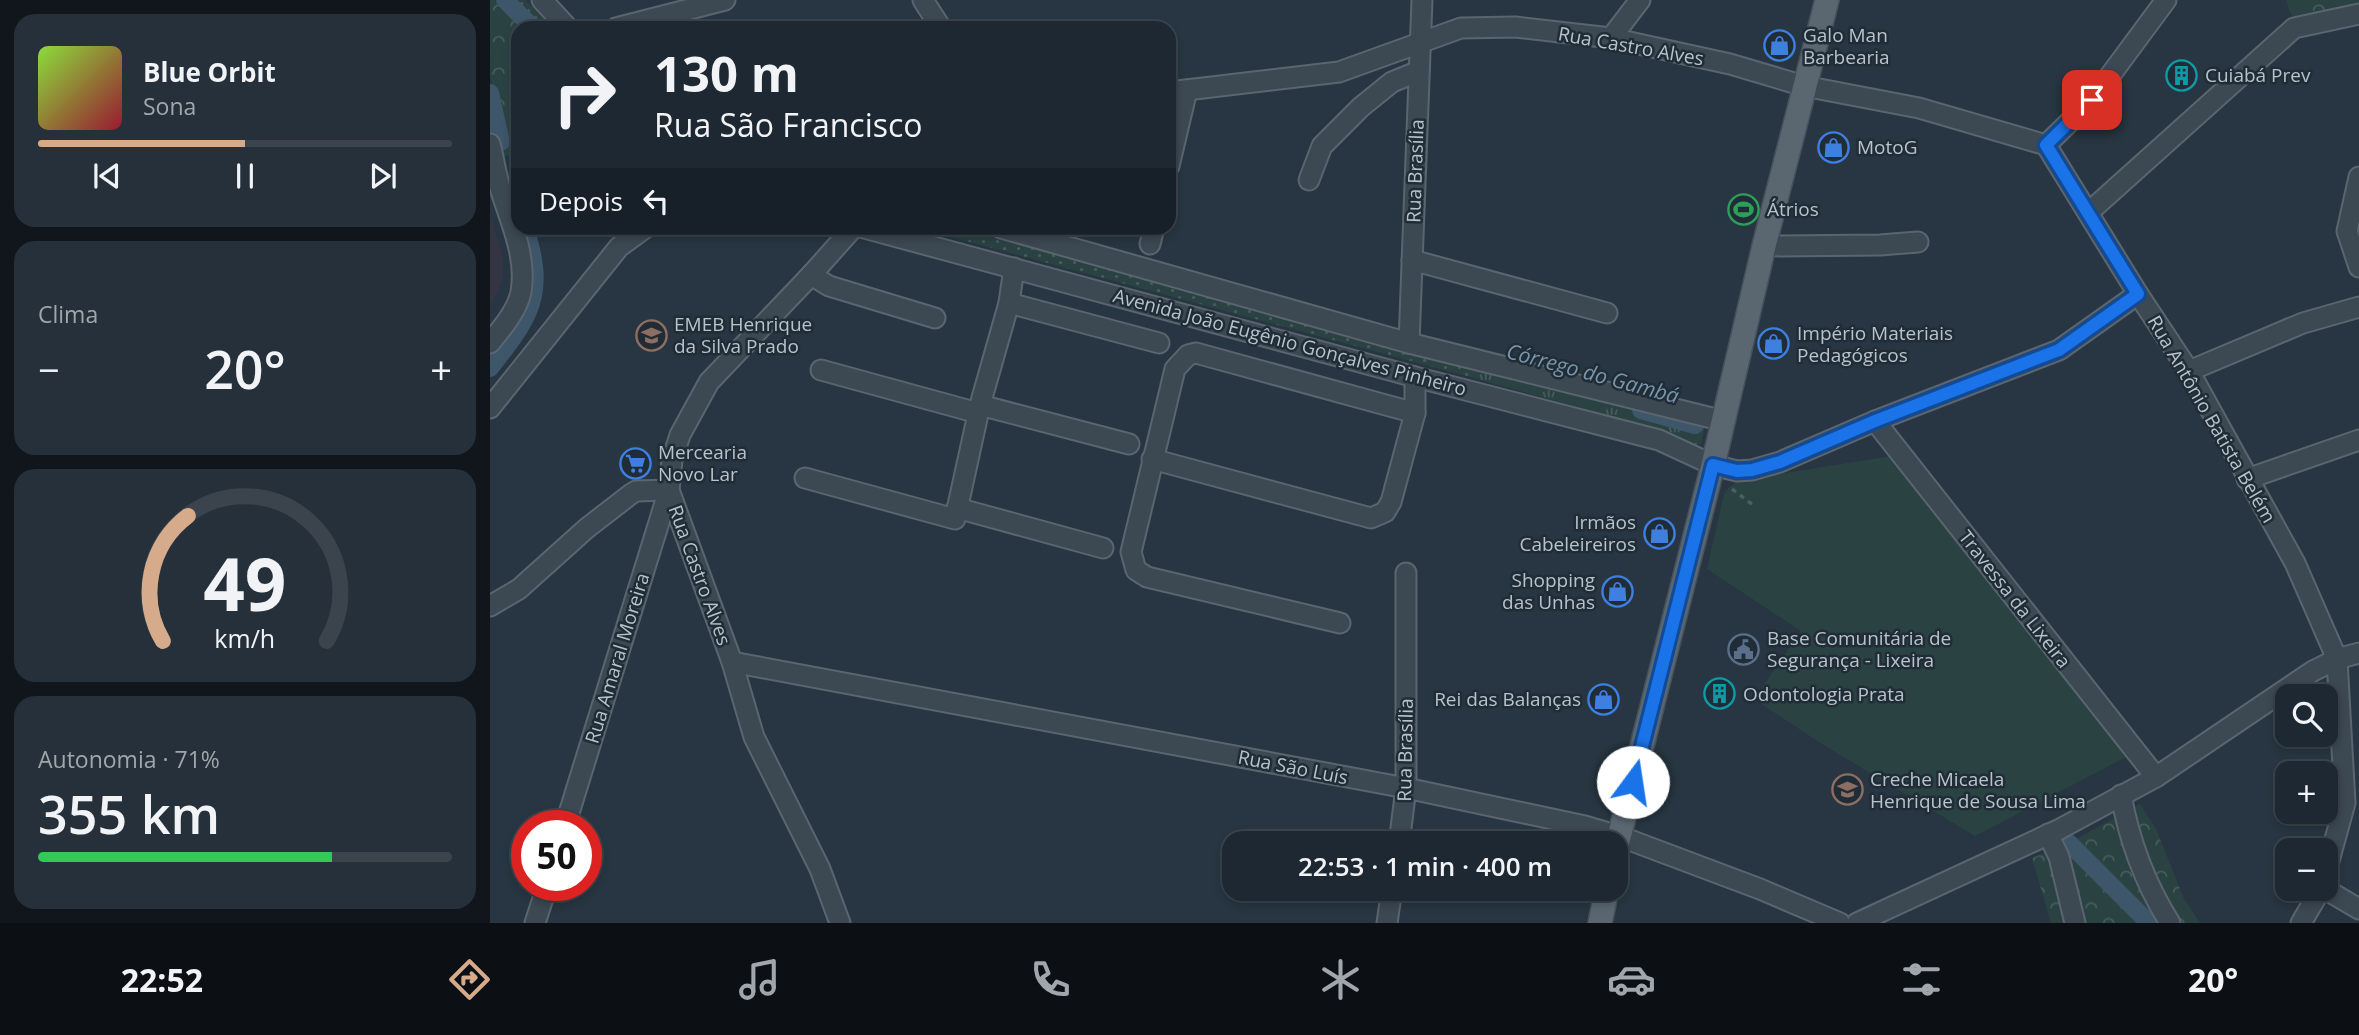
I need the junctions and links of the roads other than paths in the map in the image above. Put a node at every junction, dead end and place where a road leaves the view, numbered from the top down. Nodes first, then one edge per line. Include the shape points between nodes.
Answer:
1 (542, 0) edge
2 (725, 0) edge
3 (923, 0) edge
4 (1422, 0) edge
5 (1640, 0) edge
6 (1826, 0) edge
7 (2166, 0) edge
8 (2359, 14) edge
9 (562, 21) edge
10 (643, 21) edge
11 (936, 21) edge
12 (1611, 38) junction
13 (1419, 43) junction
14 (1419, 71) junction
15 (1804, 86) junction
16 (1178, 91) edge
17 (490, 144) edge
18 (2046, 145) junction
19 (2359, 177) edge
20 (1308, 180) dead end
21 (509, 186) edge
22 (2089, 212) junction
23 (517, 235) edge
24 (635, 235) edge
25 (847, 235) edge
26 (890, 235) edge
27 (1027, 235) edge
28 (1918, 242) dead end
29 (1763, 246) junction
30 (1412, 260) junction
31 (2359, 267) edge
32 (1014, 268) junction
33 (811, 275) junction
34 (2138, 294) junction
35 (1009, 303) junction
36 (2359, 307) edge
37 (1607, 313) dead end
38 (934, 318) dead end
39 (490, 343) edge
40 (1409, 343) junction
41 (1159, 344) dead end
42 (821, 370) dead end
43 (2189, 371) junction
44 (1415, 377) junction
45 (490, 408) edge
46 (979, 409) junction
47 (1415, 413) junction
48 (1724, 421) junction
49 (1875, 421) junction
50 (2359, 440) edge
51 (1129, 444) dead end
52 (1152, 459) junction
53 (1711, 474) junction
54 (805, 478) dead end
55 (2247, 479) junction
56 (669, 490) junction
57 (957, 508) junction
58 (1103, 548) dead end
59 (1406, 573) dead end
60 (490, 606) edge
61 (1340, 623) dead end
62 (2359, 653) edge
63 (2337, 659) junction
64 (732, 662) junction
65 (2156, 776) junction
66 (1406, 788) junction
67 (2121, 795) junction
68 (2352, 803) edge
69 (570, 810) edge
70 (1401, 831) edge
71 (1594, 831) edge
72 (1620, 831) edge
73 (2048, 835) junction
74 (2338, 840) edge
75 (1628, 847) edge
76 (2338, 897) edge
77 (543, 901) edge
78 (1390, 901) edge
79 (1605, 901) edge
80 (2315, 901) edge
81 (2359, 909) edge
82 (536, 923) edge
83 (840, 923) edge
84 (1387, 923) edge
85 (1600, 923) edge
86 (1840, 923) edge
87 (1857, 923) edge
88 (2075, 923) edge
89 (2170, 923) edge
90 (2301, 923) edge

1 - 9 street
2 - 10 street
3 - 11 street
4 - 13 street, Rua Brasília
5 - 12 street
6 - 15 main road
7 - 18 street via 2092,100
8 - 22 street via 2294,28
12 - 13 street, Rua Castro Alves via 1515,27 1461,27
12 - 15 street, Rua Castro Alves
13 - 14 street, Rua Brasília
13 - 16 street, Rua Castro Alves via 1339,72
14 - 20 street via 1392,82 1352,115 1322,146
14 - 30 street, Rua Brasília
15 - 18 street via 1919,108
15 - 29 main road
17 - 21 street
18 - 22 street, Rua Antônio Batista Belém
19 - 31 street via 2347,231
22 - 34 street, Rua Antônio Batista Belém
23 - 39 street via 521,293
24 - 45 street via 619,247
25 - 33 street, Rua Castro Alves
26 - 32 street, Avenida João Eugênio Gonçalves Pinheiro
27 - 40 street, Avenida João Eugênio Gonçalves Pinheiro
28 - 29 street
29 - 48 main road
30 - 37 street
30 - 40 street, Rua Brasília
32 - 35 street
32 - 44 street, Avenida João Eugênio Gonçalves Pinheiro
33 - 38 street via 829,286
33 - 56 street, Rua Castro Alves via 709,382 680,435
34 - 43 street, Rua Antônio Batista Belém
34 - 49 street, Avenida João Eugênio Gonçalves Pinheiro via 2059,350
35 - 41 street
35 - 46 street
36 - 43 street via 2303,323
40 - 48 street, Avenida João Eugênio Gonçalves Pinheiro
42 - 46 street
43 - 55 street, Rua Antônio Batista Belém
44 - 47 street
44 - 53 street, Avenida João Eugênio Gonçalves Pinheiro via 1659,440
46 - 51 street
46 - 57 street
47 - 52 street via 1391,502 1385,512 1371,518
47 - 52 street via 1196,353 1175,369
48 - 53 main road
49 - 53 street, Avenida João Eugênio Gonçalves Pinheiro via 1780,462
49 - 65 street, Travessa da Lixeira
50 - 55 street
52 - 61 street via 1131,552 1136,570 1147,577
53 - 72 main road
54 - 57 street via 955,519
55 - 63 street, Rua Antônio Batista Belém via 2295,563
56 - 60 street via 631,494 519,589
56 - 64 street, Rua Castro Alves
56 - 69 street, Rua Amaral Moreira
57 - 58 street
59 - 66 street, Rua Brasília
62 - 63 street
63 - 65 street
63 - 68 street, Rua Antônio Batista Belém
64 - 66 street, Rua São Luís
64 - 83 street, Rua Castro Alves via 754,737 820,869
65 - 67 street
66 - 70 street, Rua Brasília
66 - 71 street, Rua São Luís
67 - 73 street
67 - 89 street via 2153,893
68 - 74 street, Rua Antônio Batista Belém
73 - 87 street
73 - 88 street via 2059,857
75 - 86 street, Rua São Luís via 1760,889
76 - 81 street
77 - 82 street
78 - 84 street
79 - 85 main road
80 - 90 street

